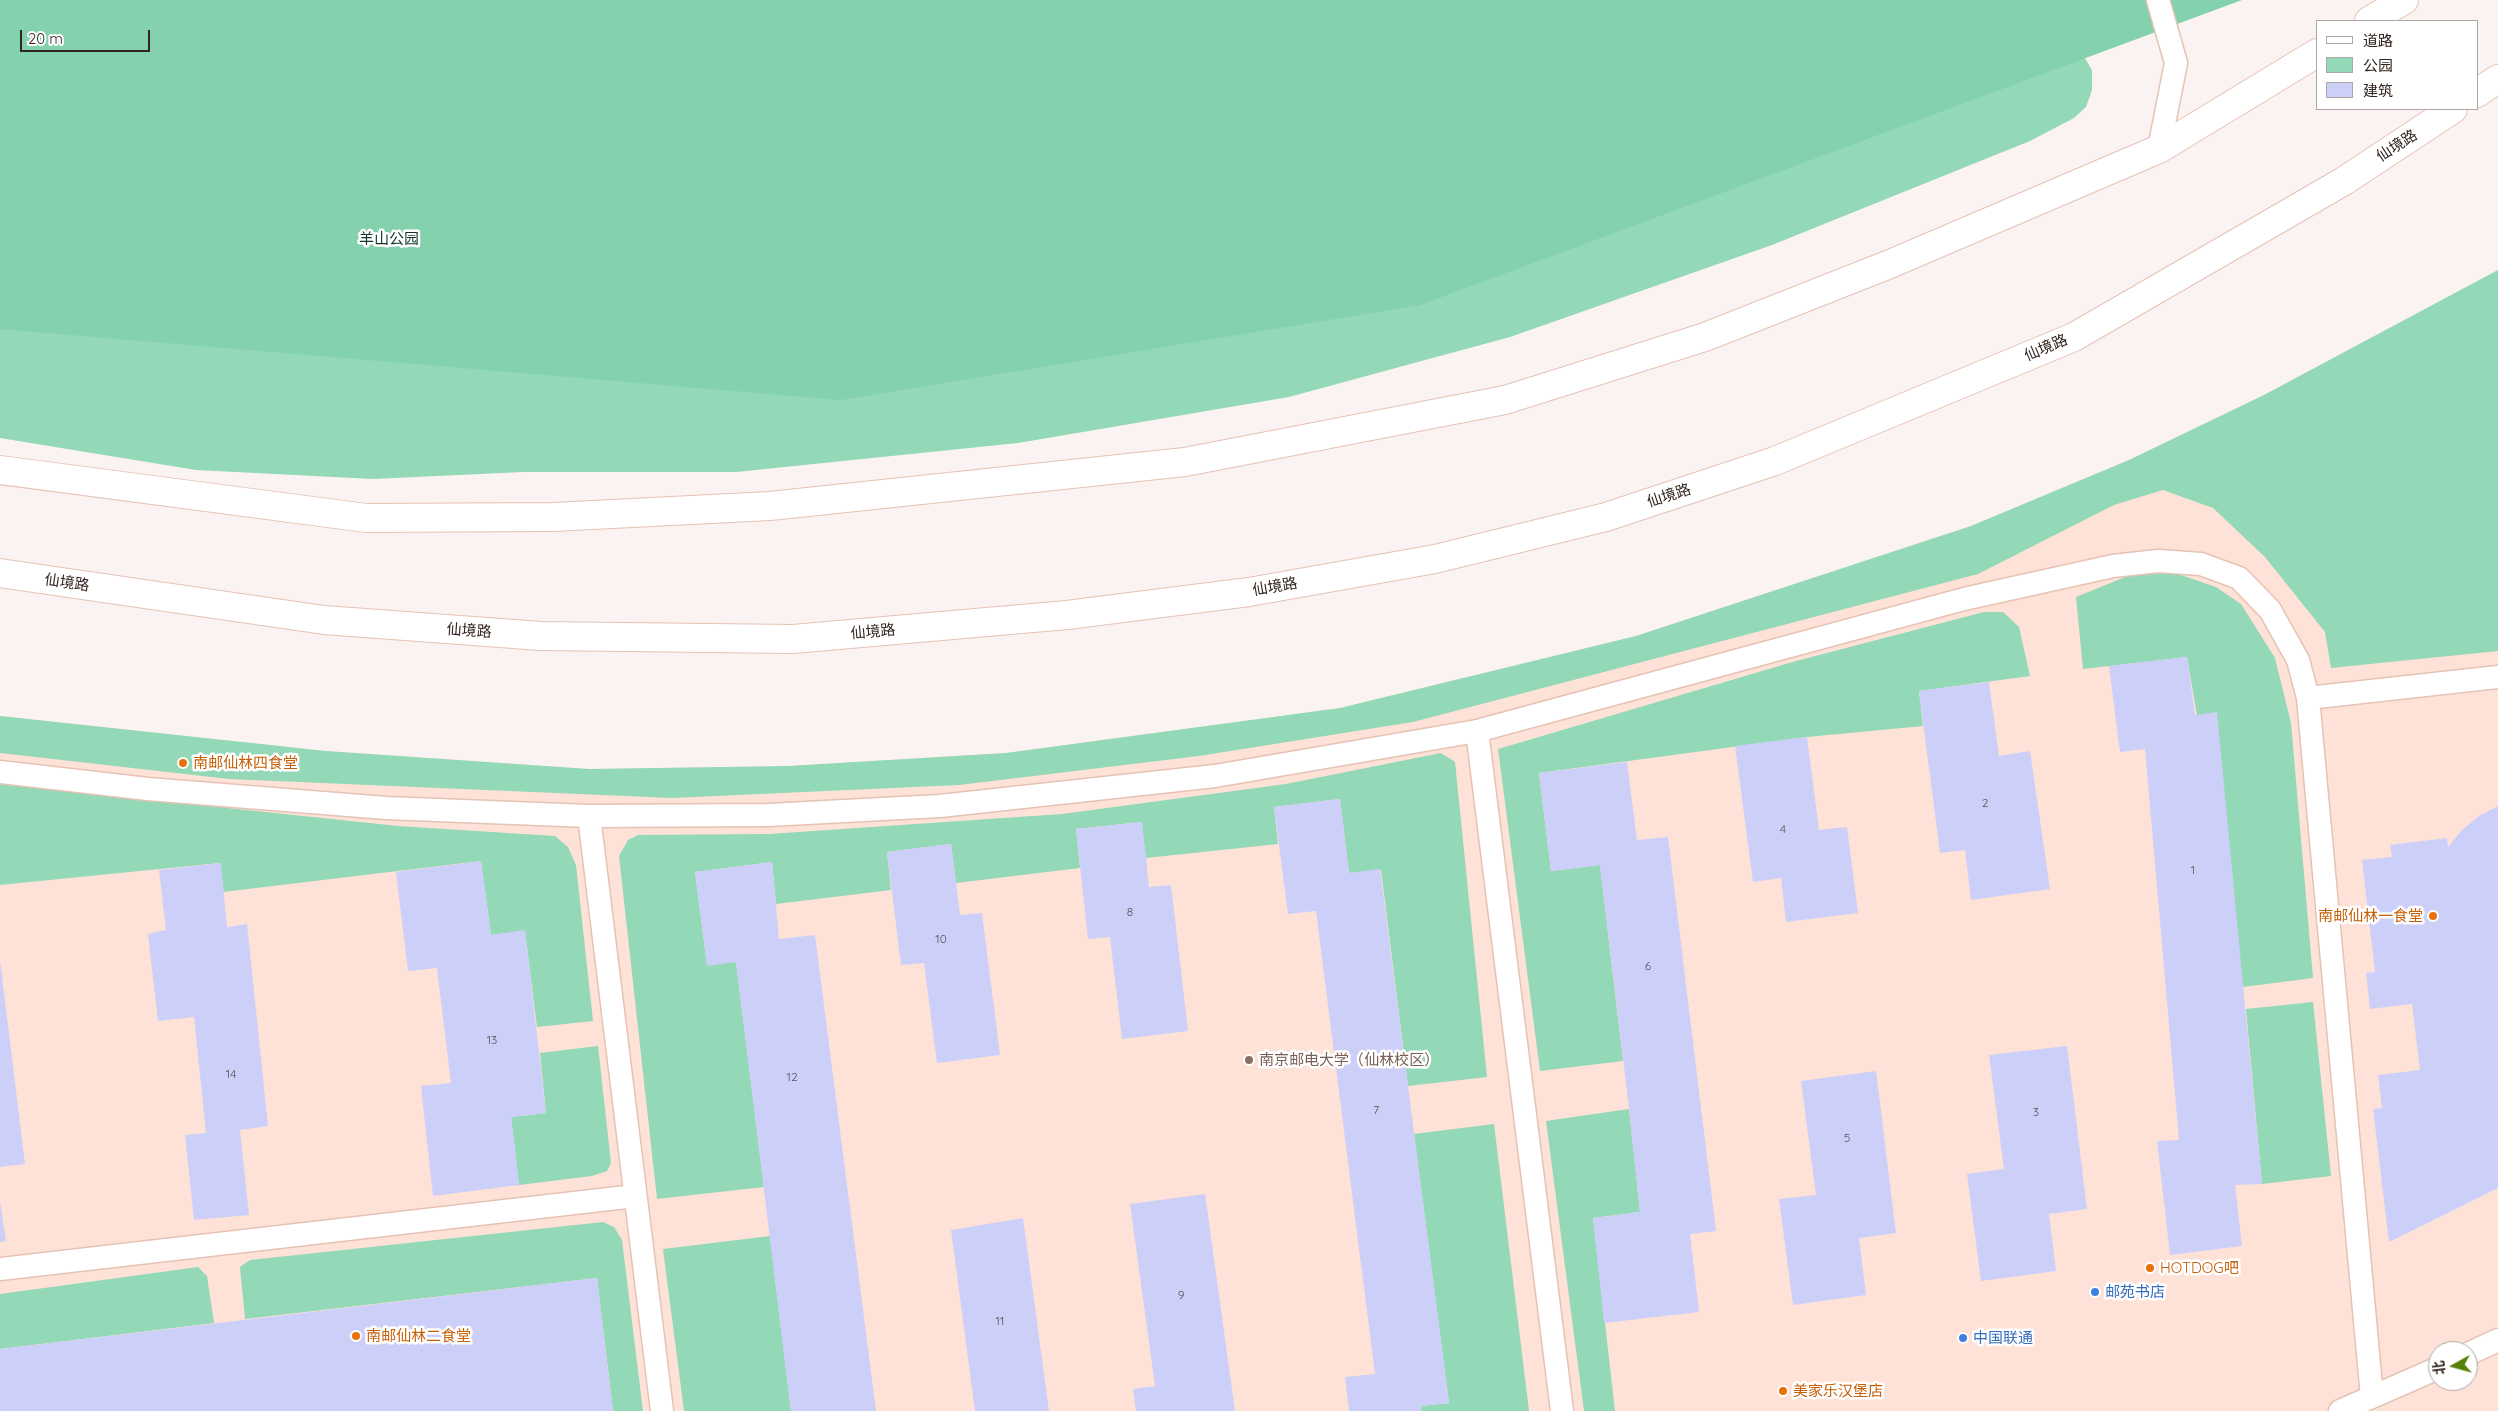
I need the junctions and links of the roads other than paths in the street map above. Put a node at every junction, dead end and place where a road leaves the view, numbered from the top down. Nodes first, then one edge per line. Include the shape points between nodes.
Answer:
1 (2158, 0) edge
2 (2404, 0) edge
3 (2371, 20) edge
4 (2316, 54) edge
5 (2498, 79) edge
6 (2478, 92) edge
7 (2451, 110) edge
8 (2159, 149) junction
9 (0, 470) edge
10 (0, 573) edge
11 (2498, 677) edge
12 (2308, 698) junction
13 (1477, 731) junction
14 (0, 772) edge
15 (589, 816) junction
16 (635, 1196) junction
17 (0, 1268) edge
18 (2498, 1340) edge
19 (2478, 1349) edge
20 (2428, 1372) edge
21 (2372, 1397) junction
22 (662, 1411) edge
23 (1562, 1411) edge
24 (2340, 1411) edge

1 - 8 lane via 2176,63
2 - 3 main road
4 - 8 main road
5 - 6 main road
7 - 10 main road, 仙境路 via 2344,181 2074,337 1775,461 1606,517 1435,559 1249,592 1067,615 793,639 541,636 324,620
8 - 9 main road via 1890,264 1686,343 1505,400 1186,462 770,506 484,518 366,518
11 - 12 lane
12 - 13 lane via 2298,660 2287,638 2270,610 2239,578 2200,564 2158,560 2113,566 1964,599
12 - 21 lane
13 - 15 lane via 1215,776 940,806 768,816
13 - 23 lane
14 - 15 lane via 148,789 346,805
15 - 16 lane
16 - 17 lane
16 - 22 lane
18 - 19 lane
20 - 21 lane
21 - 24 lane

